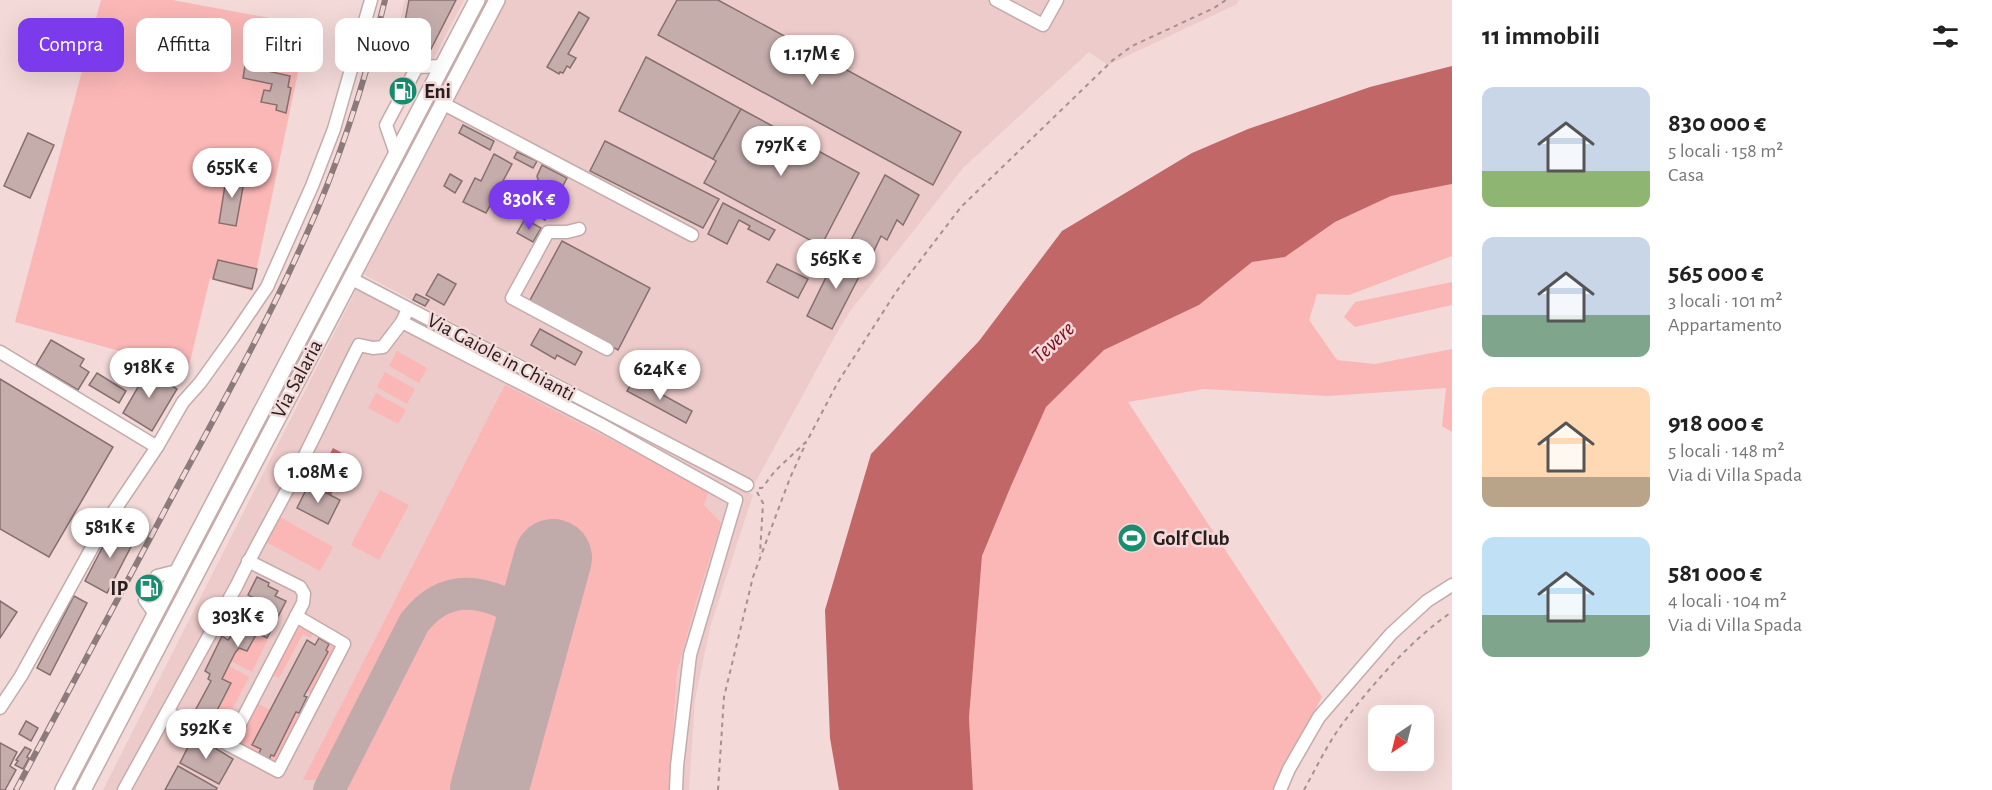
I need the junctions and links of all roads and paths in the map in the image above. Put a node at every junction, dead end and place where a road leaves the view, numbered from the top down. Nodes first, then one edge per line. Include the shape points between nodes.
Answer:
1 (371, 0) edge
2 (477, 0) edge
3 (496, 0) edge
4 (996, 0) edge
5 (1057, 0) edge
6 (1226, 0) edge
7 (442, 66) junction
8 (442, 103) junction
9 (396, 154) junction
10 (579, 229) dead end
11 (692, 234) dead end
12 (350, 278) junction
13 (408, 309) junction
14 (402, 322) junction
15 (607, 349) dead end
16 (0, 352) edge
17 (807, 441) junction
18 (157, 447) junction
19 (747, 485) junction
20 (759, 557) junction
21 (248, 561) junction
22 (1452, 585) edge
23 (1452, 612) edge
24 (296, 616) junction
25 (0, 708) edge
26 (166, 712) junction
27 (229, 745) junction
28 (63, 790) edge
29 (82, 790) edge
30 (124, 790) edge
31 (676, 790) edge
32 (718, 790) edge
33 (1280, 790) edge
34 (1304, 790) edge

1 - 18 street via 334,129 273,274 233,337 183,402
2 - 7 main road, Via Salaria
3 - 8 main road, Via Salaria
4 - 5 street via 1043,25
6 - 17 path via 1132,46 1113,60 961,207 896,292 838,382
7 - 9 main road, Via Salaria
7 - 9 street via 417,67 386,125
8 - 11 street
8 - 12 main road, Via Salaria
9 - 28 main road, Via Salaria
10 - 15 street via 548,232 512,298
12 - 13 street, Via Gaiole in Chianti
12 - 29 main road, Via Salaria
13 - 14 street
13 - 19 street, Via Gaiole in Chianti
14 - 21 street via 383,347 358,345
14 - 31 street via 600,424 736,500 690,655
16 - 18 street
17 - 19 path via 762,488
17 - 20 path
18 - 25 street via 99,534
19 - 20 path via 763,503
20 - 32 path via 724,697
21 - 24 street via 300,587 303,603
21 - 26 street
22 - 33 street via 1391,634 1319,717
23 - 34 path via 1417,640 1360,702 1337,731
24 - 27 street
24 - 27 street via 344,644 278,771
26 - 27 street
26 - 30 street

